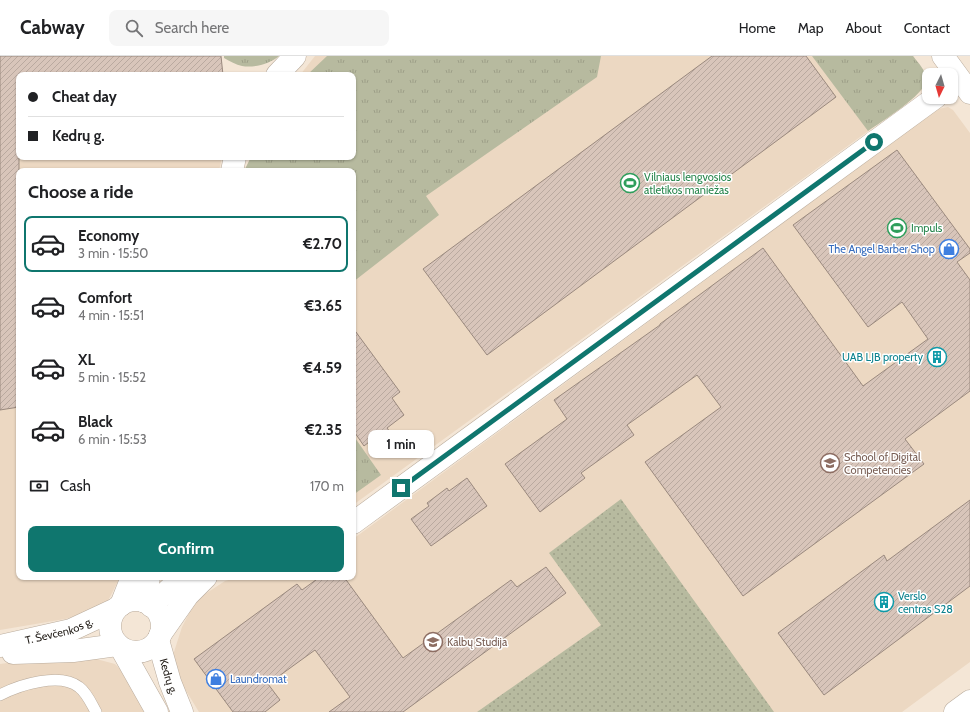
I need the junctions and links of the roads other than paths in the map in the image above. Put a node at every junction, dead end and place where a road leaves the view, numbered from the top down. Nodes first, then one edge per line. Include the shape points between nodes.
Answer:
1 (295, 56) edge
2 (943, 56) edge
3 (280, 72) edge
4 (960, 86) edge
5 (926, 104) edge
6 (356, 521) edge
7 (131, 580) edge
8 (149, 580) edge
9 (183, 580) edge
10 (203, 580) edge
11 (148, 604) junction
12 (118, 607) junction
13 (159, 637) junction
14 (0, 646) edge
15 (119, 646) junction
16 (0, 652) edge
17 (0, 696) edge
18 (970, 701) edge
19 (96, 712) edge
20 (158, 712) edge
21 (182, 712) edge
22 (955, 712) edge

1 - 3 street
2 - 4 street
5 - 6 street
7 - 12 street
8 - 11 street
9 - 11 street
10 - 13 street via 188,595
11 - 12 street via 132,601
11 - 13 street via 160,617
12 - 14 street, T. Ševčenkos g. via 71,630
12 - 15 street via 111,619 110,630
13 - 15 street via 154,645 144,651 132,652
13 - 21 street, Kedrų g. via 170,682
15 - 16 street, T. Ševčenkos g. via 73,651
15 - 20 street
17 - 19 lane via 31,683 58,680 78,685
18 - 22 street

